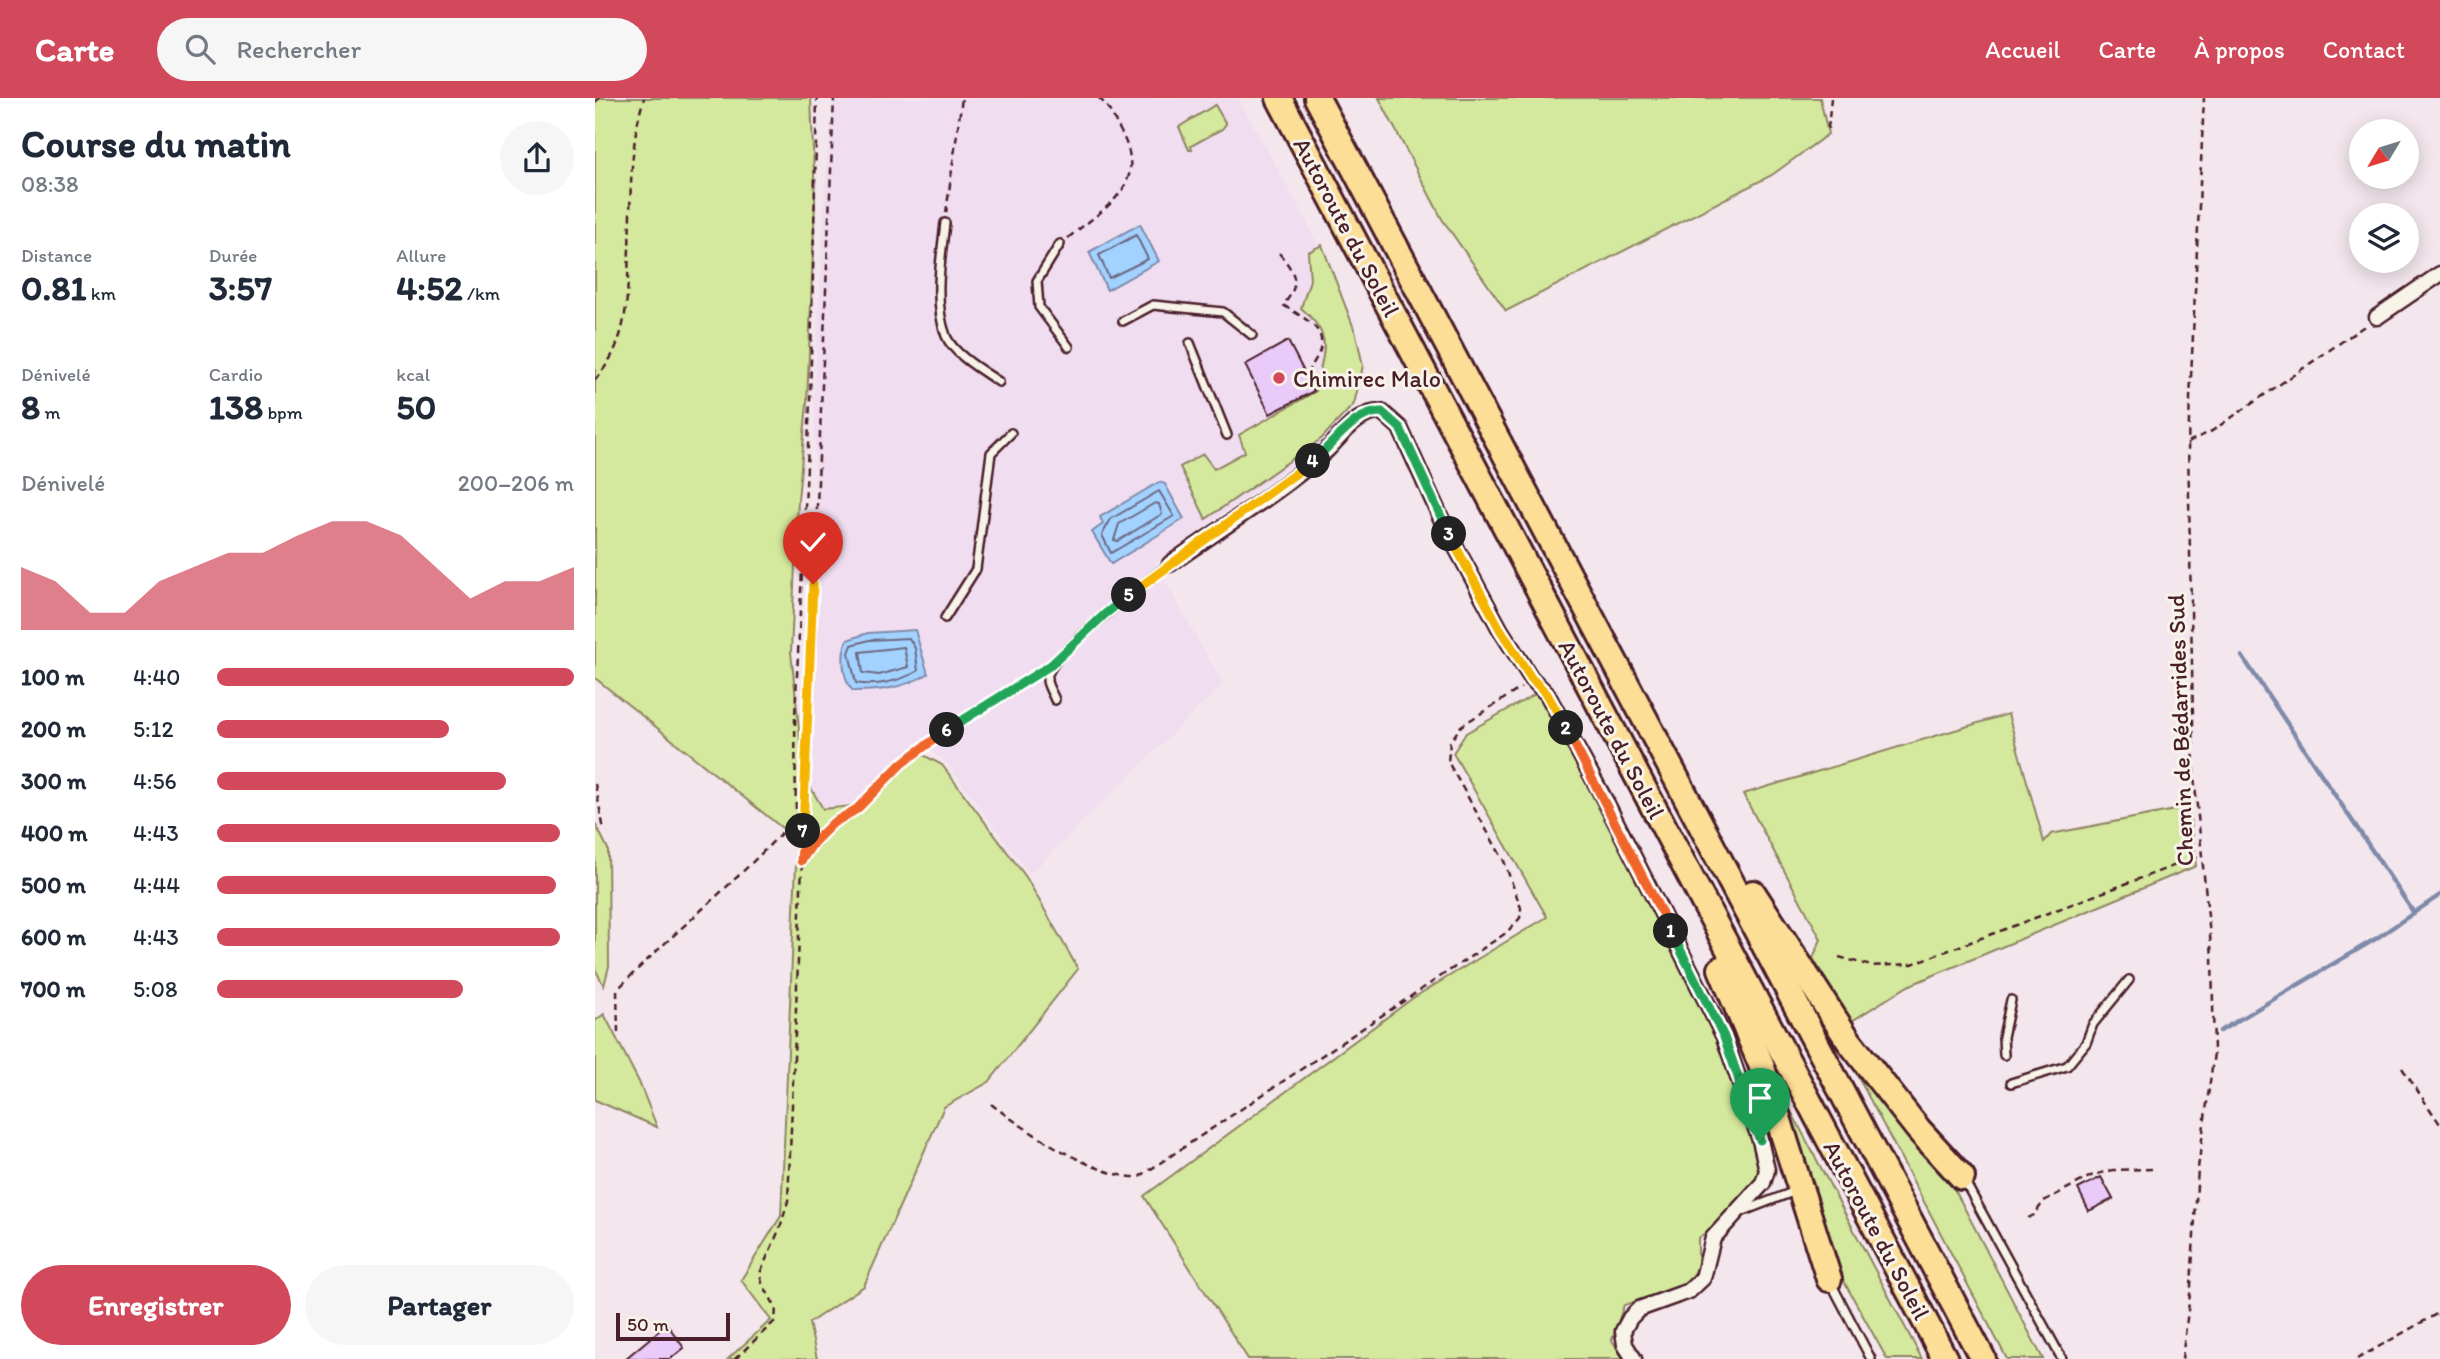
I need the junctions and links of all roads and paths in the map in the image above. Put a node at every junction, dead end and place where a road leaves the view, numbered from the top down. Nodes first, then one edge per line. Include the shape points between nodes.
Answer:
1 (600, 98) edge
2 (644, 98) edge
3 (817, 98) edge
4 (834, 98) edge
5 (962, 98) edge
6 (1099, 98) edge
7 (1279, 98) edge
8 (1317, 98) edge
9 (1831, 98) edge
10 (2204, 98) edge
11 (595, 103) edge
12 (1828, 129) dead end
13 (946, 223) joint
14 (1061, 244) joint
15 (1279, 253) dead end
16 (2440, 274) edge
17 (2377, 317) joint
18 (1123, 321) dead end
19 (1252, 335) dead end
20 (1190, 343) dead end
21 (1069, 348) dead end
22 (1309, 369) dead end
23 (595, 380) edge
24 (999, 382) dead end
25 (1011, 433) dead end
26 (1227, 435) dead end
27 (2188, 442) junction
28 (1170, 564) joint
29 (945, 618) dead end
30 (1051, 665) junction
31 (1531, 678) junction
32 (1055, 700) dead end
33 (595, 784) edge
34 (1700, 824) junction
35 (604, 830) dead end
36 (1670, 838) junction
37 (2201, 855) junction
38 (801, 861) junction
39 (1839, 957) dead end
40 (2129, 980) dead end
41 (2011, 1000) dead end
42 (618, 1033) dead end
43 (2004, 1055) dead end
44 (2402, 1069) dead end
45 (2011, 1083) dead end
46 (992, 1104) dead end
47 (2440, 1124) edge
48 (2152, 1169) dead end
49 (1962, 1177) joint
50 (1801, 1188) junction
51 (1740, 1212) junction
52 (2028, 1218) dead end
53 (1829, 1279) joint
54 (2440, 1312) edge
55 (735, 1359) edge
56 (1634, 1359) edge
57 (1871, 1359) edge
58 (1945, 1359) edge
59 (1983, 1359) edge
60 (2061, 1359) edge
61 (2182, 1359) edge
62 (2357, 1359) edge

1 - 11 path
2 - 23 path via 632,150 629,294 622,335
3 - 42 path via 795,718 796,817 769,848 617,990
4 - 38 path
5 - 13 path
6 - 14 path via 1129,145 1130,178 1117,200
7 - 36 highway, Autoroute du Soleil
8 - 34 highway, Autoroute du Soleil
9 - 12 path
10 - 27 path, Chemin de Bédarrides Sud
13 - 24 lane via 938,281 947,338 971,363
14 - 21 lane via 1037,281 1039,307
15 - 22 path via 1296,274 1296,286 1283,305 1320,331 1321,344
16 - 17 street
17 - 27 path via 2212,431
18 - 19 lane via 1153,305 1223,312
20 - 26 lane
25 - 29 lane via 991,453 975,569
27 - 37 path, Chemin de Bédarrides Sud via 2194,776
28 - 30 lane via 1104,615
28 - 31 street via 1291,479 1352,424 1371,411 1382,412 1400,428 1445,527
30 - 32 lane via 1047,679
30 - 38 path via 901,764 857,809 833,823
31 - 46 path via 1461,726 1450,742 1448,762 1504,861 1521,908 1520,918 1506,933 1139,1177 1124,1178 1089,1166
31 - 51 street via 1547,694 1605,800 1724,1037 1767,1170 1763,1183
33 - 35 path
34 - 49 highway via 1758,900 1849,1041
34 - 59 highway, Autoroute du Soleil
36 - 50 highway via 1761,1064
36 - 58 highway, Autoroute du Soleil
37 - 39 path via 1912,964 1871,966
37 - 61 path, Chemin de Bédarrides Sud via 2212,956 2214,1053 2198,1168
38 - 55 path via 788,1201 760,1273 776,1308 775,1321
40 - 45 lane via 2067,1066
41 - 43 lane
44 - 47 path
48 - 52 path via 2093,1175 2044,1201
49 - 60 lane
50 - 51 lane
50 - 53 highway
51 - 56 street via 1713,1238 1703,1278 1689,1291 1639,1309 1630,1318 1623,1331
53 - 57 lane
54 - 62 path

